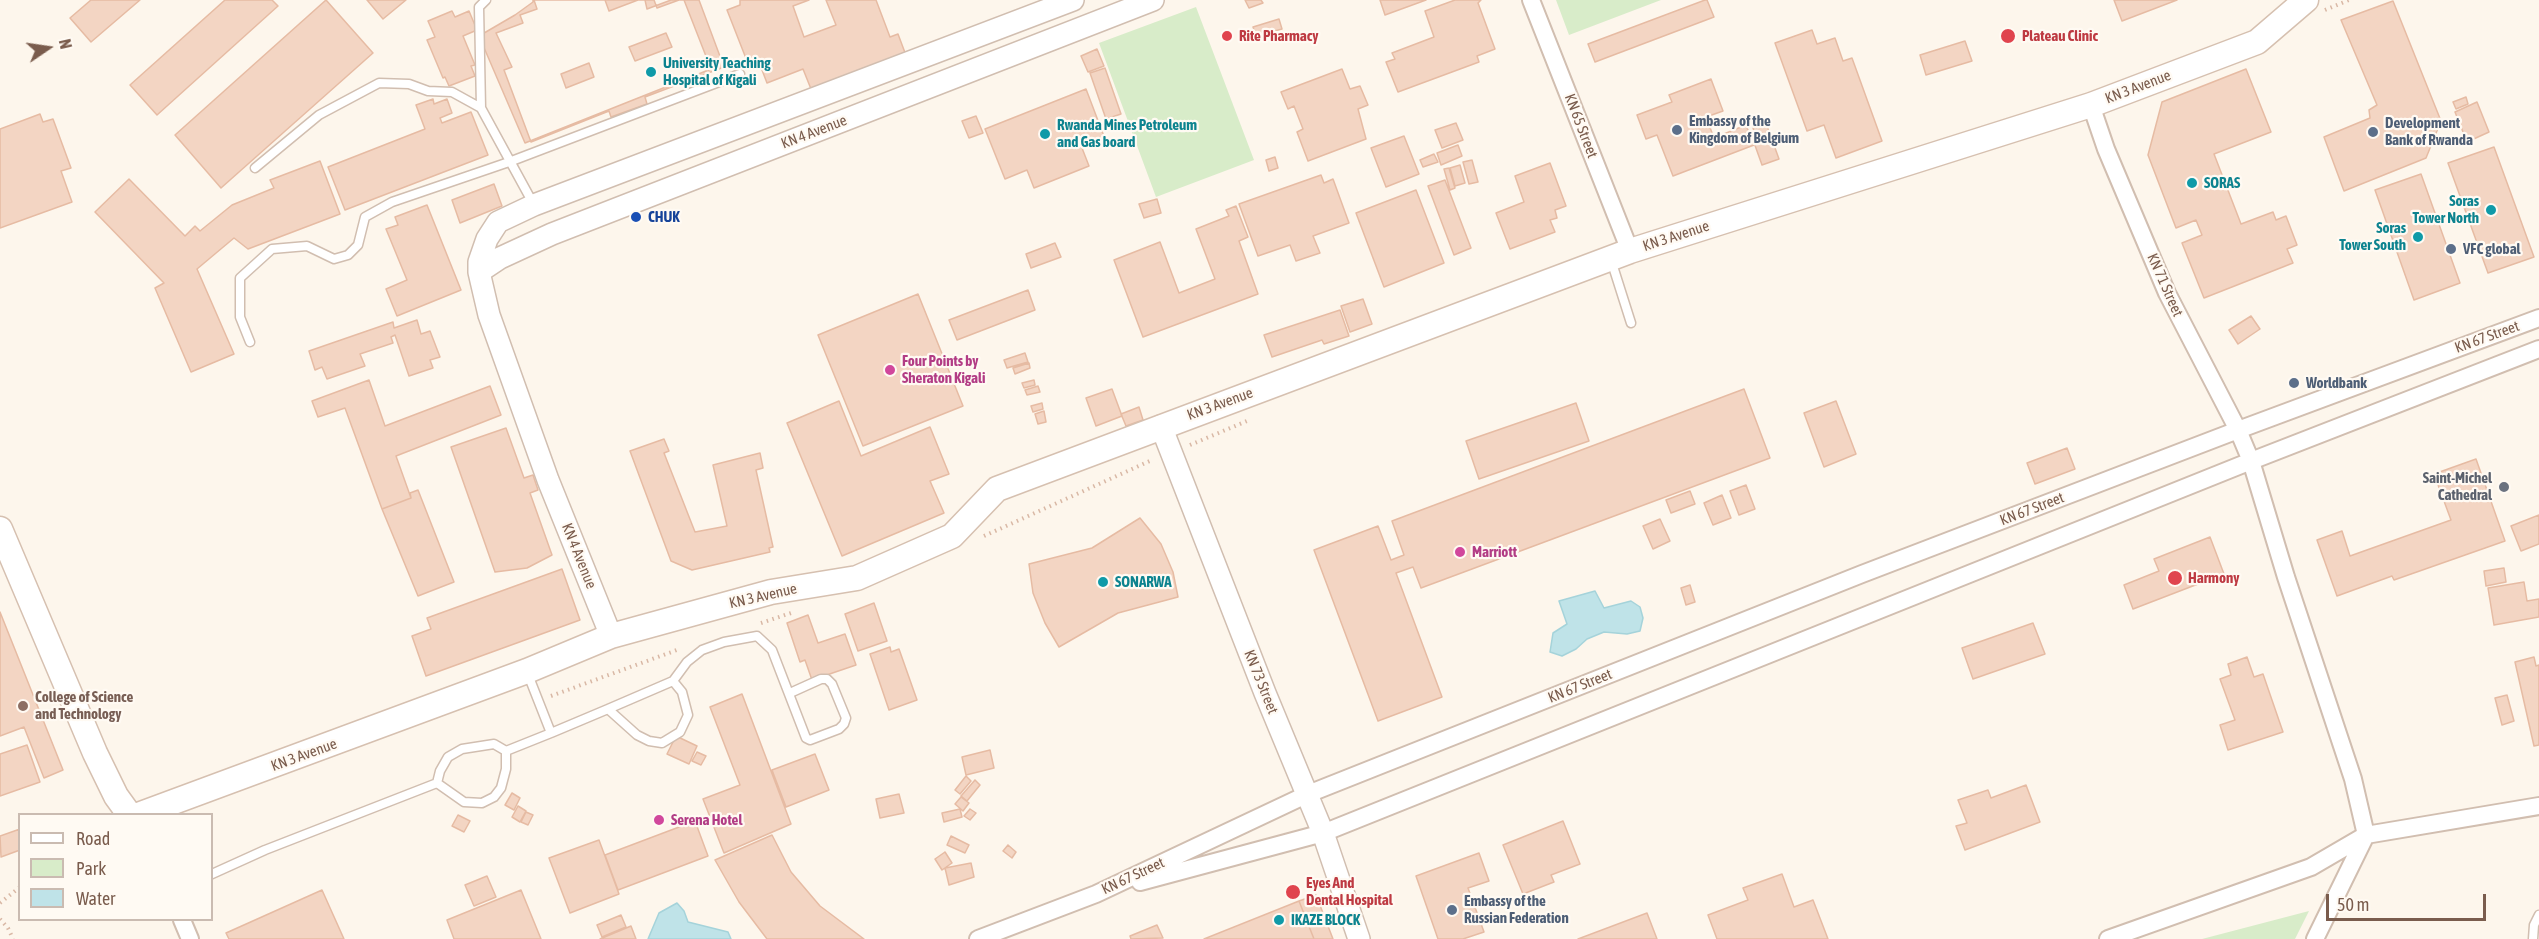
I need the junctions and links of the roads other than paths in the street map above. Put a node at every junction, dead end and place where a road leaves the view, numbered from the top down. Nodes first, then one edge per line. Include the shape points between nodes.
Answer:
1 (486, 0) edge
2 (1073, 0) edge
3 (1153, 0) edge
4 (1531, 0) edge
5 (2311, 7) edge
6 (740, 74) dead end
7 (2091, 105) junction
8 (481, 108) junction
9 (509, 162) junction
10 (255, 168) dead end
11 (534, 205) junction
12 (1620, 255) junction
13 (479, 272) junction
14 (2539, 318) edge
15 (1631, 323) dead end
16 (250, 342) dead end
17 (2539, 349) edge
18 (1161, 426) junction
19 (2238, 430) junction
20 (2250, 461) junction
21 (0, 529) edge
22 (611, 636) junction
23 (527, 671) junction
24 (673, 681) junction
25 (790, 693) junction
26 (608, 709) junction
27 (551, 733) junction
28 (506, 751) junction
29 (437, 783) junction
30 (1308, 794) junction
31 (2539, 806) edge
32 (128, 813) edge
33 (149, 813) edge
34 (1323, 833) junction
35 (2366, 835) junction
36 (213, 874) edge
37 (1096, 894) junction
38 (2539, 915) edge
39 (182, 921) edge
40 (190, 939) edge
41 (978, 939) edge
42 (1359, 939) edge
43 (2109, 939) edge
44 (2315, 939) edge
45 (2533, 939) edge

1 - 8 lane via 479,7
2 - 11 street, KN 4 Avenue
3 - 13 street, KN 4 Avenue via 552,234
4 - 12 street, KN 65 Street
5 - 7 main road, KN 3 Avenue via 2257,42
6 - 9 lane
7 - 12 main road, KN 3 Avenue
7 - 19 street, KN 71 Street via 2168,293
8 - 9 lane
8 - 10 lane via 452,92 379,83 319,115
9 - 11 lane
9 - 16 lane via 392,202 365,217 358,245 348,255 334,259 307,246 272,249 240,278 240,317
11 - 13 street, KN 4 Avenue via 498,222 487,239
12 - 15 lane
12 - 18 main road, KN 3 Avenue
13 - 22 street, KN 4 Avenue via 489,315 548,480
14 - 19 street, KN 67 Street
17 - 20 street, KN 67 Street
18 - 22 main road, KN 3 Avenue via 998,489 952,536 857,578 771,592
18 - 30 street, KN 73 Street
19 - 20 street, KN 71 Street
19 - 30 street, KN 67 Street
20 - 34 street, KN 67 Street
20 - 35 street, KN 71 Street via 2353,779
21 - 32 main road via 95,753
22 - 23 main road, KN 3 Avenue
23 - 27 lane
23 - 33 main road, KN 3 Avenue
24 - 25 lane via 702,650 757,636 772,650
24 - 26 lane
24 - 26 lane via 682,692 688,715 680,732 662,743 637,735
25 - 25 lane via 827,679 846,718 844,724 810,740 806,738
26 - 27 lane
27 - 28 lane
28 - 29 lane via 494,744 462,749 448,757
28 - 29 lane via 501,788 482,803 464,802
29 - 36 lane
30 - 34 street, KN 73 Street
30 - 37 street, KN 67 Street
31 - 35 street
34 - 37 street, KN 67 Street
34 - 42 street, KN 73 Street
35 - 43 street via 2311,867
35 - 44 street
37 - 41 street
38 - 45 lane
39 - 40 street

